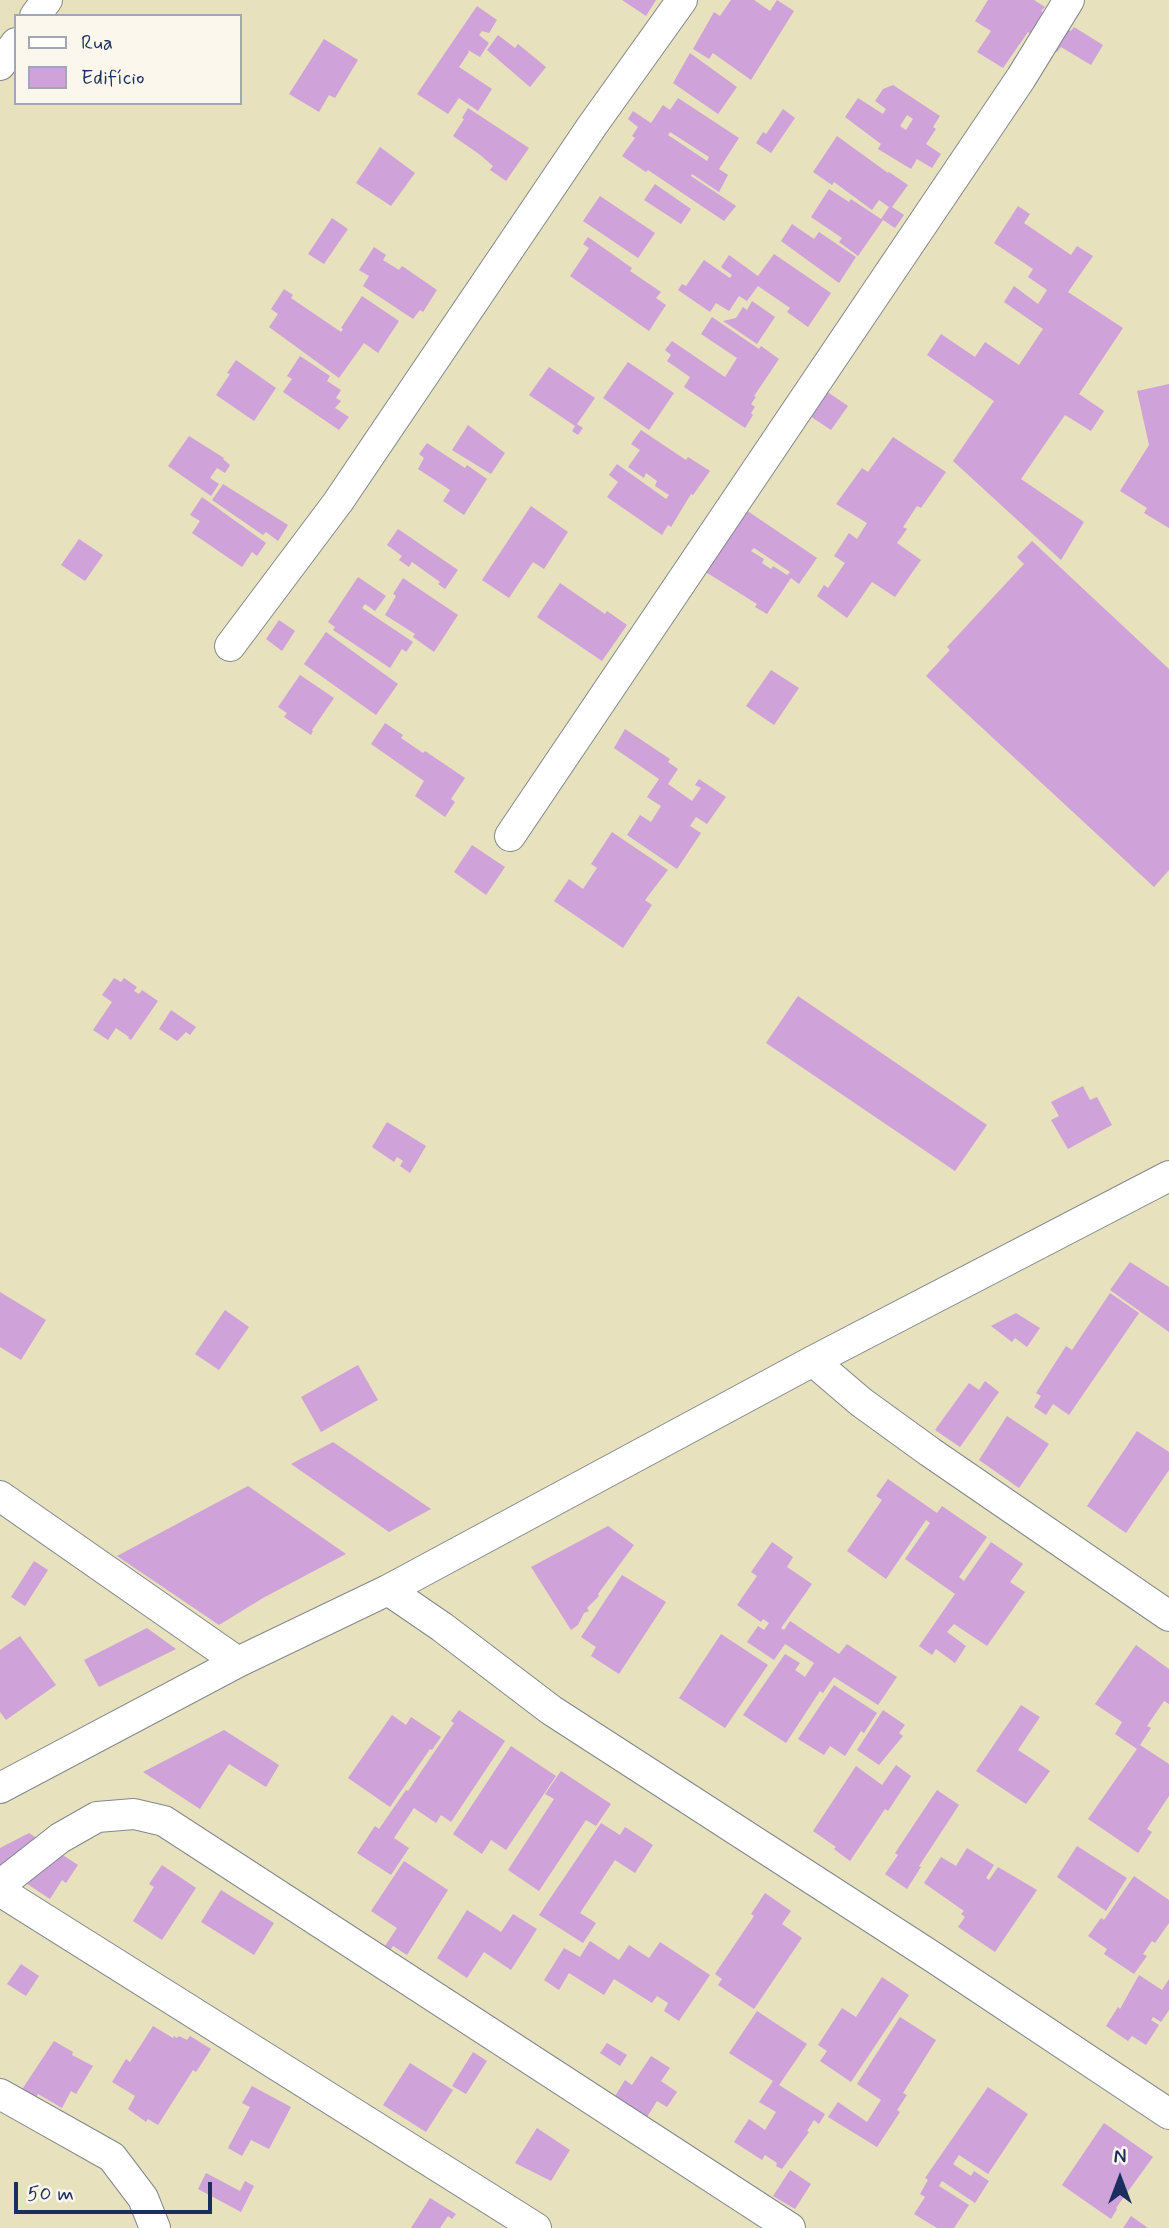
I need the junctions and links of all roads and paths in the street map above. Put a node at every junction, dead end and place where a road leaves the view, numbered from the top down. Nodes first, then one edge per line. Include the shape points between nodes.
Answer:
1 (682, 0) edge
2 (1069, 0) edge
3 (14, 46) edge
4 (0, 65) edge
5 (230, 646) dead end
6 (510, 836) dead end
7 (1169, 1176) edge
8 (813, 1361) junction
9 (0, 1496) edge
10 (388, 1590) junction
11 (1169, 1616) edge
12 (238, 1662) junction
13 (0, 1788) edge
14 (0, 1885) edge
15 (0, 1891) edge
16 (0, 2094) edge
17 (1169, 2114) edge
18 (155, 2228) edge
19 (536, 2228) edge
20 (790, 2228) edge

1 - 5 street via 338,502
2 - 6 street
3 - 4 street
7 - 8 street
8 - 10 street
8 - 11 street via 930,1452
9 - 12 street
10 - 12 street
10 - 17 street via 551,1710
12 - 13 street
14 - 20 street via 60,1838 97,1817 134,1814 164,1821
15 - 19 street
16 - 18 street via 112,2157 143,2198

